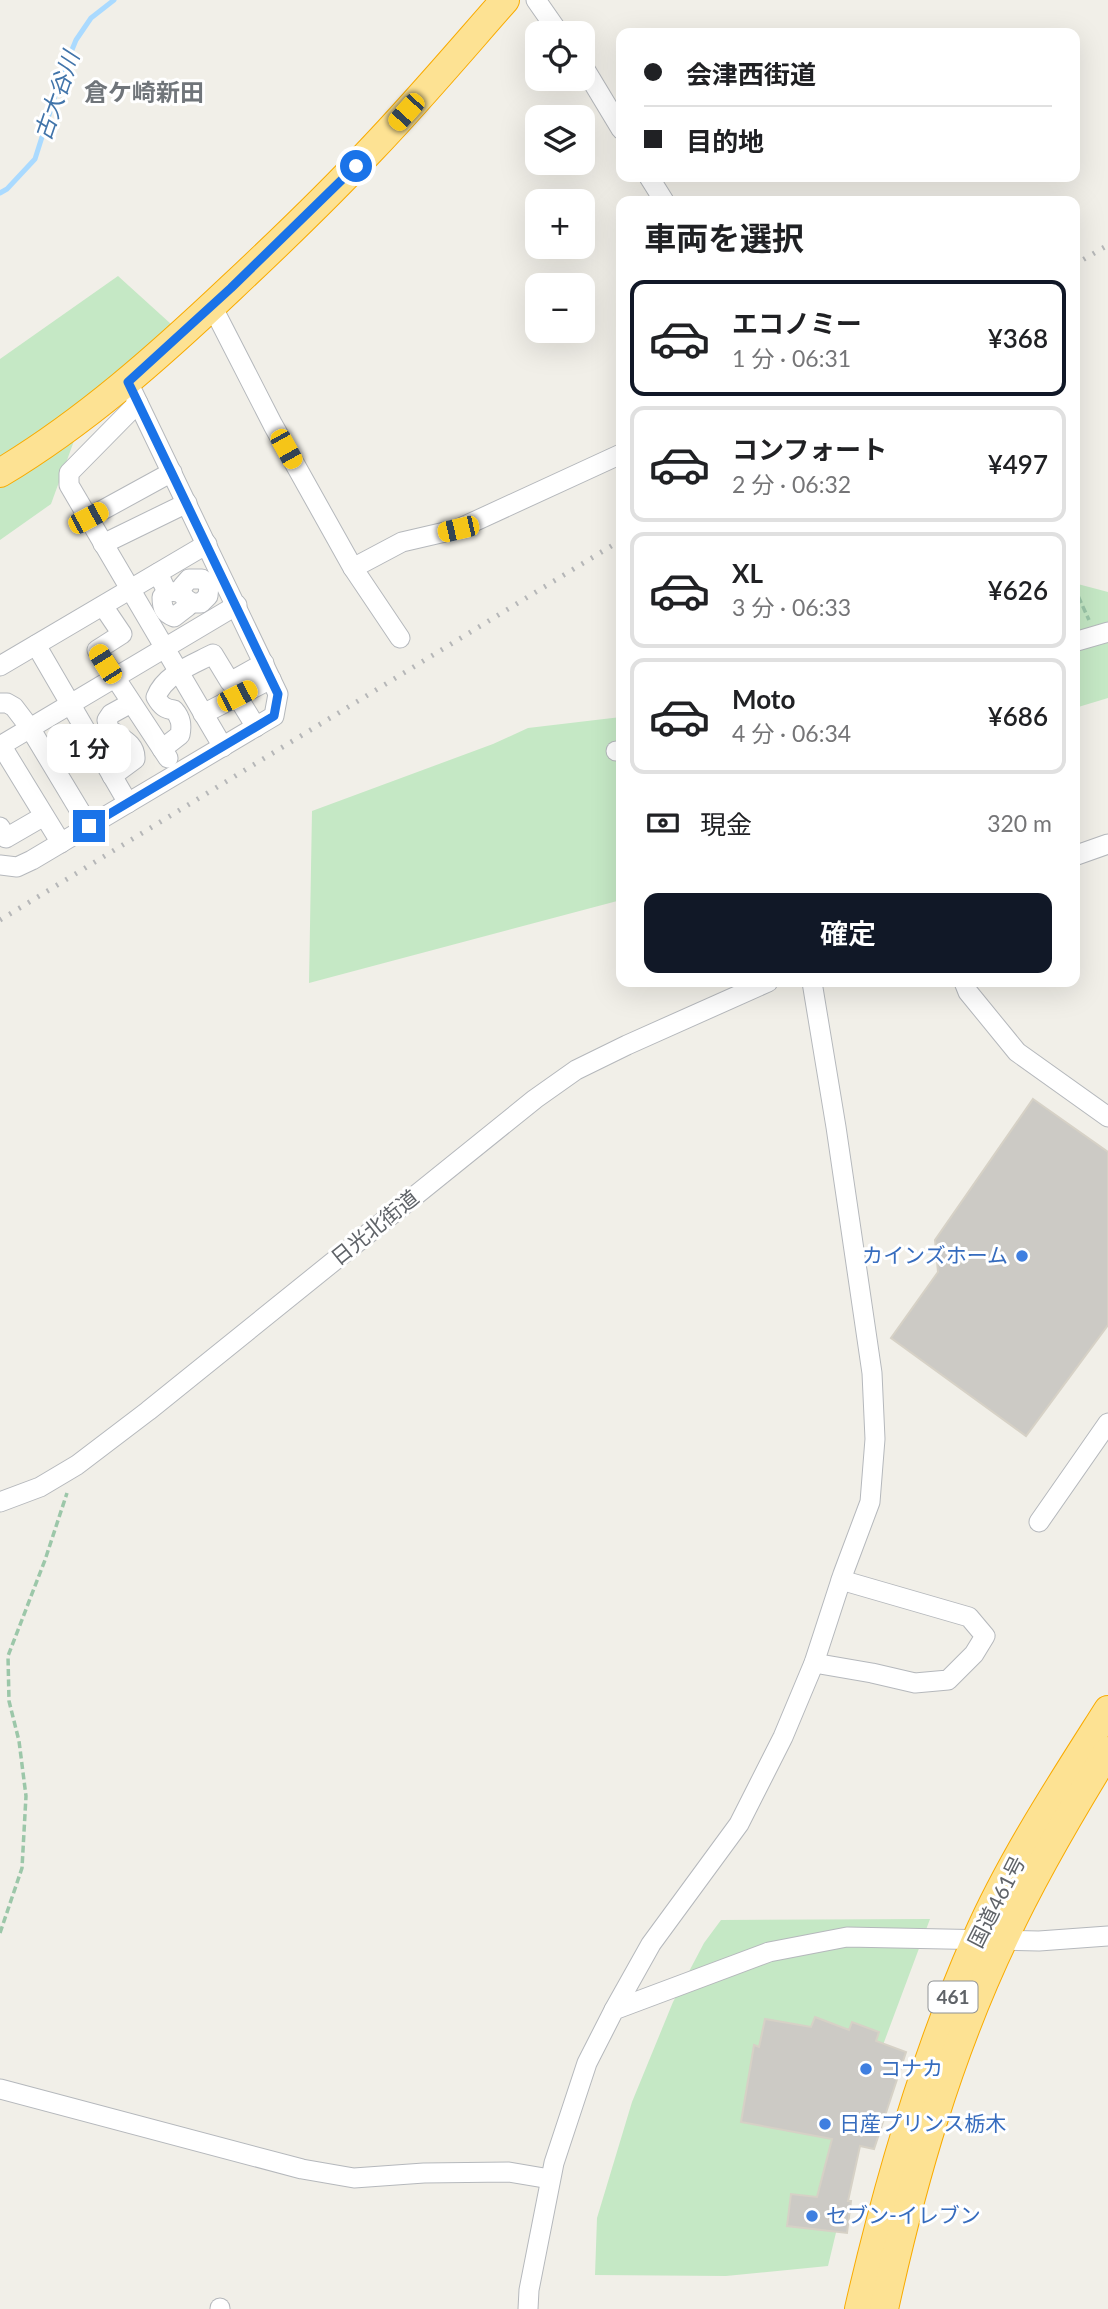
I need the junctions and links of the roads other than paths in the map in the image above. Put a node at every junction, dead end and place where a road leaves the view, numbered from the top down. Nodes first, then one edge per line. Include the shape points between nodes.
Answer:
1 (505, 0) edge
2 (536, 0) edge
3 (551, 21) edge
4 (595, 86) edge
5 (616, 121) edge
6 (212, 306) junction
7 (133, 392) junction
8 (616, 456) edge
9 (172, 472) junction
10 (0, 473) edge
11 (187, 503) junction
12 (88, 518) junction
13 (103, 544) junction
14 (207, 544) junction
15 (353, 568) junction
16 (158, 573) junction
17 (130, 589) junction
18 (237, 605) junction
19 (103, 606) junction
20 (214, 619) junction
21 (1102, 634) edge
22 (400, 638) dead end
23 (1080, 640) edge
24 (36, 645) junction
25 (165, 649) junction
26 (0, 666) edge
27 (268, 671) junction
28 (179, 672) junction
29 (114, 678) junction
30 (237, 696) junction
31 (0, 703) edge
32 (131, 703) junction
33 (70, 704) junction
34 (203, 714) junction
35 (256, 727) junction
36 (30, 728) junction
37 (0, 746) edge
38 (223, 747) junction
39 (162, 749) junction
40 (178, 773) junction
41 (112, 776) junction
42 (128, 803) junction
43 (44, 816) junction
44 (89, 826) junction
45 (0, 827) edge
46 (61, 843) junction
47 (1108, 844) edge
48 (1080, 854) edge
49 (0, 865) edge
50 (757, 987) edge
51 (813, 987) edge
52 (966, 987) edge
53 (1108, 1116) edge
54 (1108, 1423) edge
55 (0, 1502) edge
56 (1039, 1522) dead end
57 (841, 1580) junction
58 (814, 1663) junction
59 (1108, 1710) edge
60 (1108, 1751) edge
61 (1108, 1936) edge
62 (990, 1939) junction
63 (614, 2010) junction
64 (0, 2089) edge
65 (550, 2179) junction
66 (528, 2309) edge
67 (859, 2309) edge
68 (884, 2309) edge

1 - 6 highway via 306,218
2 - 3 street
4 - 5 street
6 - 7 highway
6 - 15 street
7 - 9 street
7 - 10 highway
7 - 12 street via 69,473 69,485
8 - 15 street via 458,529 402,542
9 - 11 street
9 - 12 street
11 - 13 street
11 - 14 street
12 - 13 street
13 - 17 street
14 - 16 street
14 - 18 street
15 - 22 street
16 - 17 street
16 - 20 street
17 - 19 street
17 - 25 street
18 - 20 street
18 - 27 street
19 - 24 street
19 - 29 street via 122,634 97,650
20 - 25 street
21 - 23 street
24 - 26 street
24 - 33 street
25 - 28 street
25 - 29 street
27 - 28 street via 230,682 213,654
27 - 30 street
27 - 35 street via 278,694 274,716
28 - 34 street
28 - 39 street via 160,686 156,697 178,714 181,724 180,735
29 - 32 street
29 - 33 street
30 - 34 street
30 - 35 street
31 - 36 street via 14,707
32 - 39 street
32 - 41 street via 107,720 109,729 135,751 135,759
33 - 36 street
33 - 41 street
34 - 38 street
35 - 38 street
36 - 37 street
36 - 44 street
37 - 43 street
38 - 40 street
39 - 40 street
40 - 42 street
41 - 42 street
42 - 44 street
43 - 45 street via 6,838
43 - 46 street
44 - 46 street
46 - 49 street via 17,867
47 - 48 street
50 - 55 street, 日光北街道 via 576,1070 77,1465 40,1487
51 - 57 street via 873,1386 870,1502
52 - 53 street via 1017,1052
54 - 56 street
57 - 58 street
57 - 58 street via 969,1617 985,1636 947,1680 915,1683
58 - 63 street via 739,1824 651,1944
59 - 62 highway, 国道461号 / 461 via 1027,1842
60 - 62 highway, 国道461号 / 461
61 - 62 street
62 - 63 street via 846,1937 769,1952
62 - 67 highway, 国道461号 / 461 via 943,2024 908,2120
62 - 68 highway, 国道461号 / 461 via 914,2186
63 - 65 street via 587,2063
64 - 65 street via 328,2174 354,2178 509,2172
65 - 66 street

